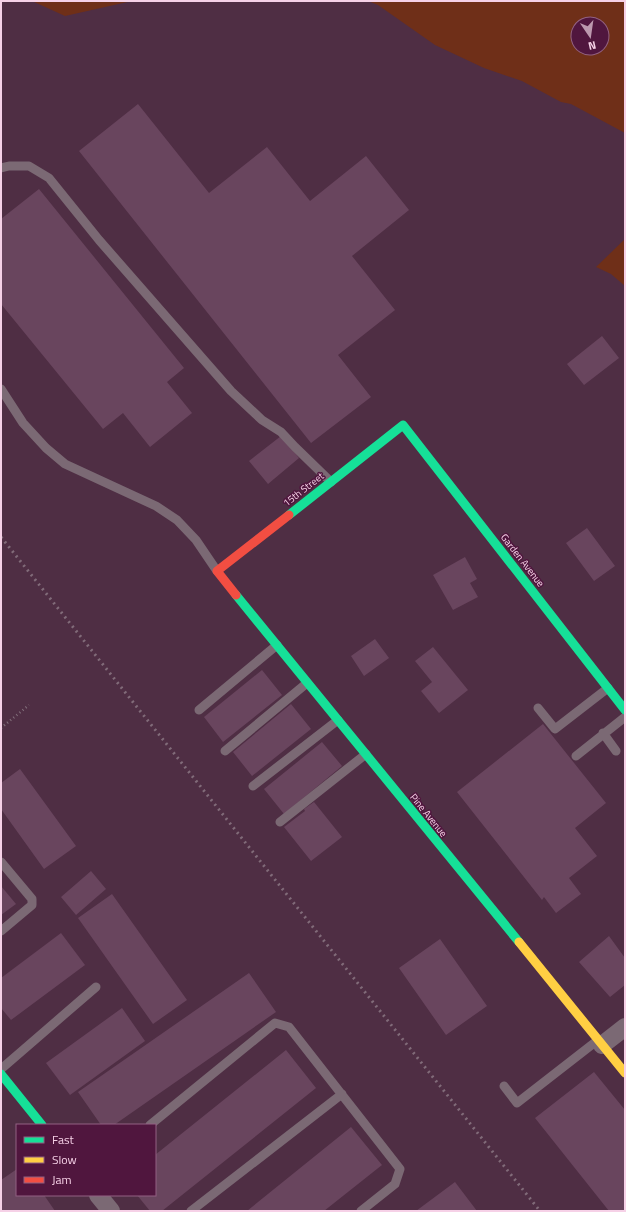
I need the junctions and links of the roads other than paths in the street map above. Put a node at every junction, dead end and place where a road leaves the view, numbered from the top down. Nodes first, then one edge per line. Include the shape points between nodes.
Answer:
1 (1, 168) edge
2 (1, 389) edge
3 (403, 425) joint
4 (331, 482) junction
5 (217, 571) junction
6 (277, 645) junction
7 (308, 683) junction
8 (608, 688) junction
9 (538, 708) dead end
10 (199, 710) dead end
11 (625, 710) edge
12 (625, 717) edge
13 (338, 720) junction
14 (603, 733) junction
15 (224, 751) dead end
16 (616, 751) dead end
17 (366, 754) junction
18 (576, 756) dead end
19 (253, 786) dead end
20 (280, 822) dead end
21 (1, 862) edge
22 (1, 931) edge
23 (96, 987) dead end
24 (625, 1027) edge
25 (600, 1042) junction
26 (1, 1069) edge
27 (625, 1073) edge
28 (1, 1074) edge
29 (504, 1086) dead end
30 (342, 1094) junction
31 (41, 1124) edge
32 (151, 1124) edge
33 (99, 1196) edge
34 (371, 1203) junction
35 (111, 1211) edge
36 (191, 1211) edge
37 (361, 1211) edge
38 (377, 1211) edge

1 - 4 lane via 29,166 49,178 99,240 231,391 262,420 281,432
2 - 5 lane via 23,423 46,448 65,464 156,506 176,520 196,540
3 - 4 street, 15th Street
3 - 8 street, Garden Avenue
4 - 5 street, 15th Street
5 - 6 street, Pine Avenue
6 - 7 street, Pine Avenue
6 - 10 lane
7 - 13 street, Pine Avenue
7 - 15 lane
8 - 9 lane via 555,729
8 - 11 street, Garden Avenue
12 - 14 lane
13 - 17 street, Pine Avenue
13 - 19 lane
14 - 16 lane
14 - 18 lane
17 - 20 lane
17 - 25 street, Pine Avenue
21 - 22 lane via 32,899 32,905
23 - 26 lane
24 - 25 street
25 - 27 street, Pine Avenue
25 - 29 lane via 517,1103
28 - 31 street
30 - 32 lane via 289,1027 275,1023
30 - 34 lane via 400,1169 395,1184
30 - 36 lane
33 - 35 street
34 - 37 lane
34 - 38 lane

